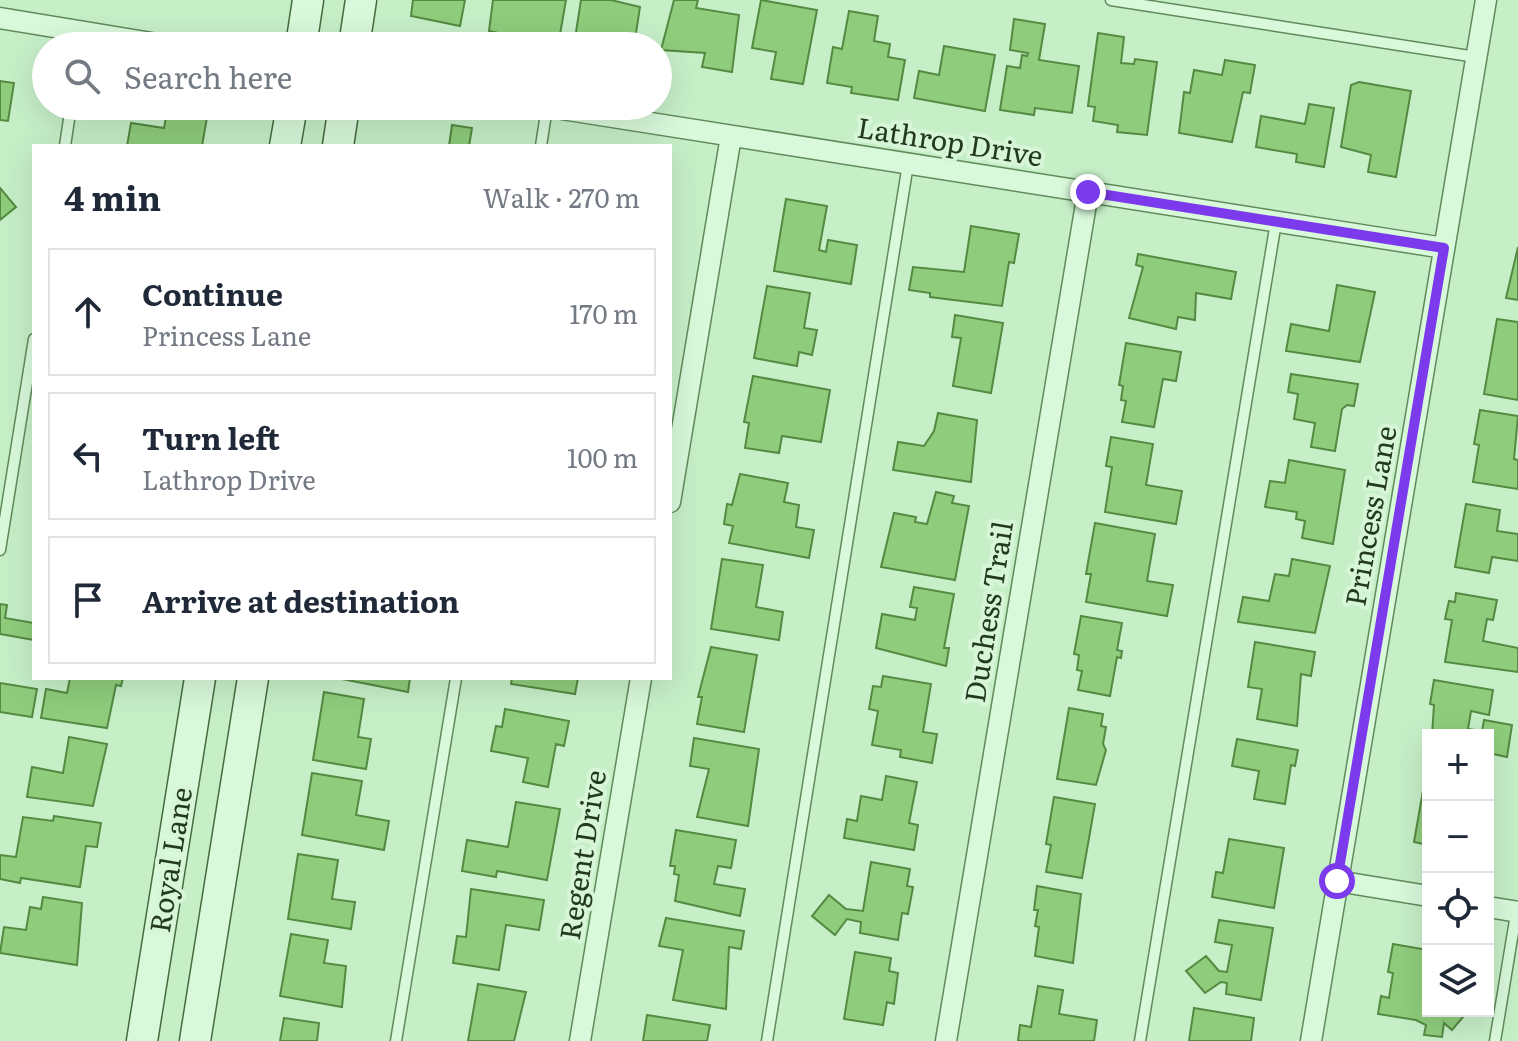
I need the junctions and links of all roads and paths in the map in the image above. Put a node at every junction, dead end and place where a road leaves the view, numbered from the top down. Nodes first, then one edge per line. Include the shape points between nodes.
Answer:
1 (308, 0) edge
2 (361, 0) edge
3 (1111, 0) edge
4 (1486, 0) edge
5 (0, 18) edge
6 (55, 32) edge
7 (303, 32) edge
8 (356, 32) edge
9 (1476, 57) junction
10 (69, 120) edge
11 (290, 120) edge
12 (342, 120) edge
13 (544, 120) edge
14 (632, 120) edge
15 (731, 136) junction
16 (65, 144) edge
17 (285, 144) edge
18 (338, 144) edge
19 (541, 144) edge
20 (908, 164) junction
21 (1088, 192) junction
22 (1276, 222) junction
23 (1444, 248) junction
24 (32, 351) edge
25 (672, 490) edge
26 (0, 550) edge
27 (200, 680) edge
28 (253, 680) edge
29 (456, 680) edge
30 (641, 680) edge
31 (1337, 881) junction
32 (1422, 895) edge
33 (1494, 907) edge
34 (1517, 908) edge
35 (142, 1041) edge
36 (195, 1041) edge
37 (396, 1041) edge
38 (580, 1041) edge
39 (767, 1041) edge
40 (946, 1041) edge
41 (1140, 1041) edge
42 (1311, 1041) edge
43 (1495, 1041) edge

1 - 7 main road
2 - 8 main road
3 - 9 lane
4 - 9 street, Princess Lane
5 - 6 street
9 - 23 street, Princess Lane
10 - 16 lane
11 - 17 main road
12 - 18 main road
13 - 19 lane
14 - 15 street, Lathrop Drive
15 - 20 street, Lathrop Drive
15 - 25 street
20 - 21 street, Lathrop Drive
20 - 39 lane
21 - 22 street, Lathrop Drive
21 - 40 street, Duchess Trail
22 - 23 street, Lathrop Drive
22 - 41 lane
23 - 31 street, Princess Lane
24 - 26 lane
27 - 35 main road, Royal Lane
28 - 36 main road, Royal Lane
29 - 37 lane
30 - 38 street, Regent Drive
31 - 32 street
31 - 42 street, Princess Lane
33 - 34 street
34 - 43 lane

